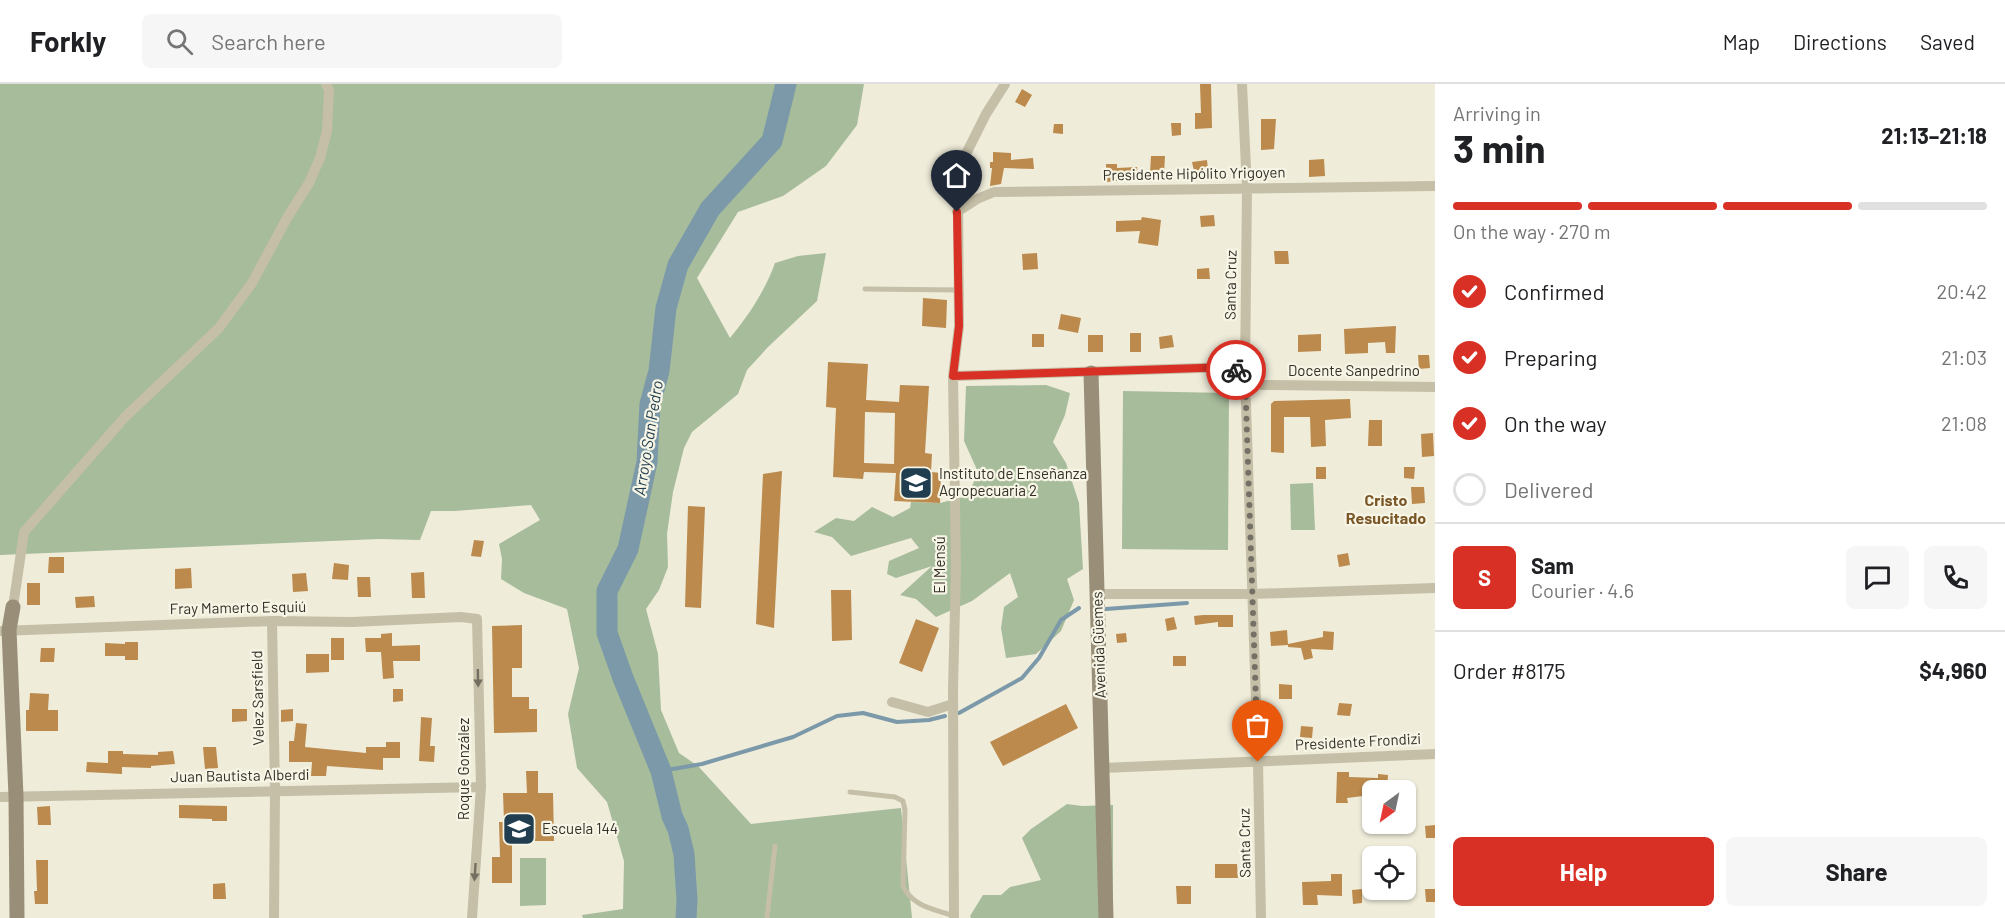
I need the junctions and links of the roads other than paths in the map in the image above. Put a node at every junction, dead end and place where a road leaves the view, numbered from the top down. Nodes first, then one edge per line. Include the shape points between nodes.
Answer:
1 (326, 84) edge
2 (1005, 84) edge
3 (1242, 84) edge
4 (1435, 186) edge
5 (1247, 188) junction
6 (957, 212) junction
7 (865, 289) dead end
8 (959, 290) junction
9 (1091, 373) junction
10 (1245, 375) junction
11 (953, 376) junction
12 (1435, 387) edge
13 (1435, 588) edge
14 (1098, 594) junction
15 (1252, 594) junction
16 (13, 607) joint
17 (477, 619) joint
18 (272, 621) junction
19 (4, 630) edge
20 (892, 702) dead end
21 (953, 704) junction
22 (1435, 754) edge
23 (1258, 762) junction
24 (1103, 768) junction
25 (481, 788) junction
26 (275, 790) junction
27 (850, 792) dead end
28 (16, 796) junction
29 (0, 797) edge
30 (775, 846) dead end
31 (954, 917) edge
32 (17, 918) edge
33 (273, 918) edge
34 (472, 918) edge
35 (767, 918) edge
36 (1106, 918) edge
37 (1261, 918) edge

1 - 16 street via 327,131 320,158 252,283 219,328 125,417 24,532
2 - 6 street, El Mensú via 966,154
3 - 5 street, Santa Cruz
4 - 5 street, Presidente Hipólito Yrigoyen
5 - 6 street, Presidente Hipólito Yrigoyen via 994,192
5 - 10 street, Santa Cruz
6 - 8 street, El Mensú
7 - 8 lane
8 - 11 street, El Mensú
9 - 10 street, Docente Sanpedrino via 1231,367
9 - 11 street, Docente Sanpedrino
9 - 14 main road, Avenida Güemes
10 - 12 street, Docente Sanpedrino via 1262,386
10 - 15 street, Santa Cruz
11 - 21 street, El Mensú
13 - 15 street
14 - 15 street
14 - 24 main road, Avenida Güemes
15 - 23 street, Santa Cruz
16 - 19 main road
17 - 18 street, Fray Mamerto Esquiú
17 -> 25 street, Roque González
18 - 19 street, Fray Mamerto Esquiú
18 - 26 street, Velez Sarsfield
19 - 28 main road
20 - 21 street via 928,712
21 - 31 street, El Mensú
22 - 23 street, Presidente Frondizi
23 - 24 street, Presidente Frondizi
23 - 37 street, Santa Cruz
24 - 36 main road, Avenida Güemes
25 - 26 street, Juan Bautista Alberdi
25 -> 34 street, Roque González
26 - 28 street, Juan Bautista Alberdi
26 - 33 street, Velez Sarsfield
27 - 31 lane via 903,801 903,886 915,902
28 - 29 street, Juan Bautista Alberdi
28 - 32 main road
30 - 35 lane

